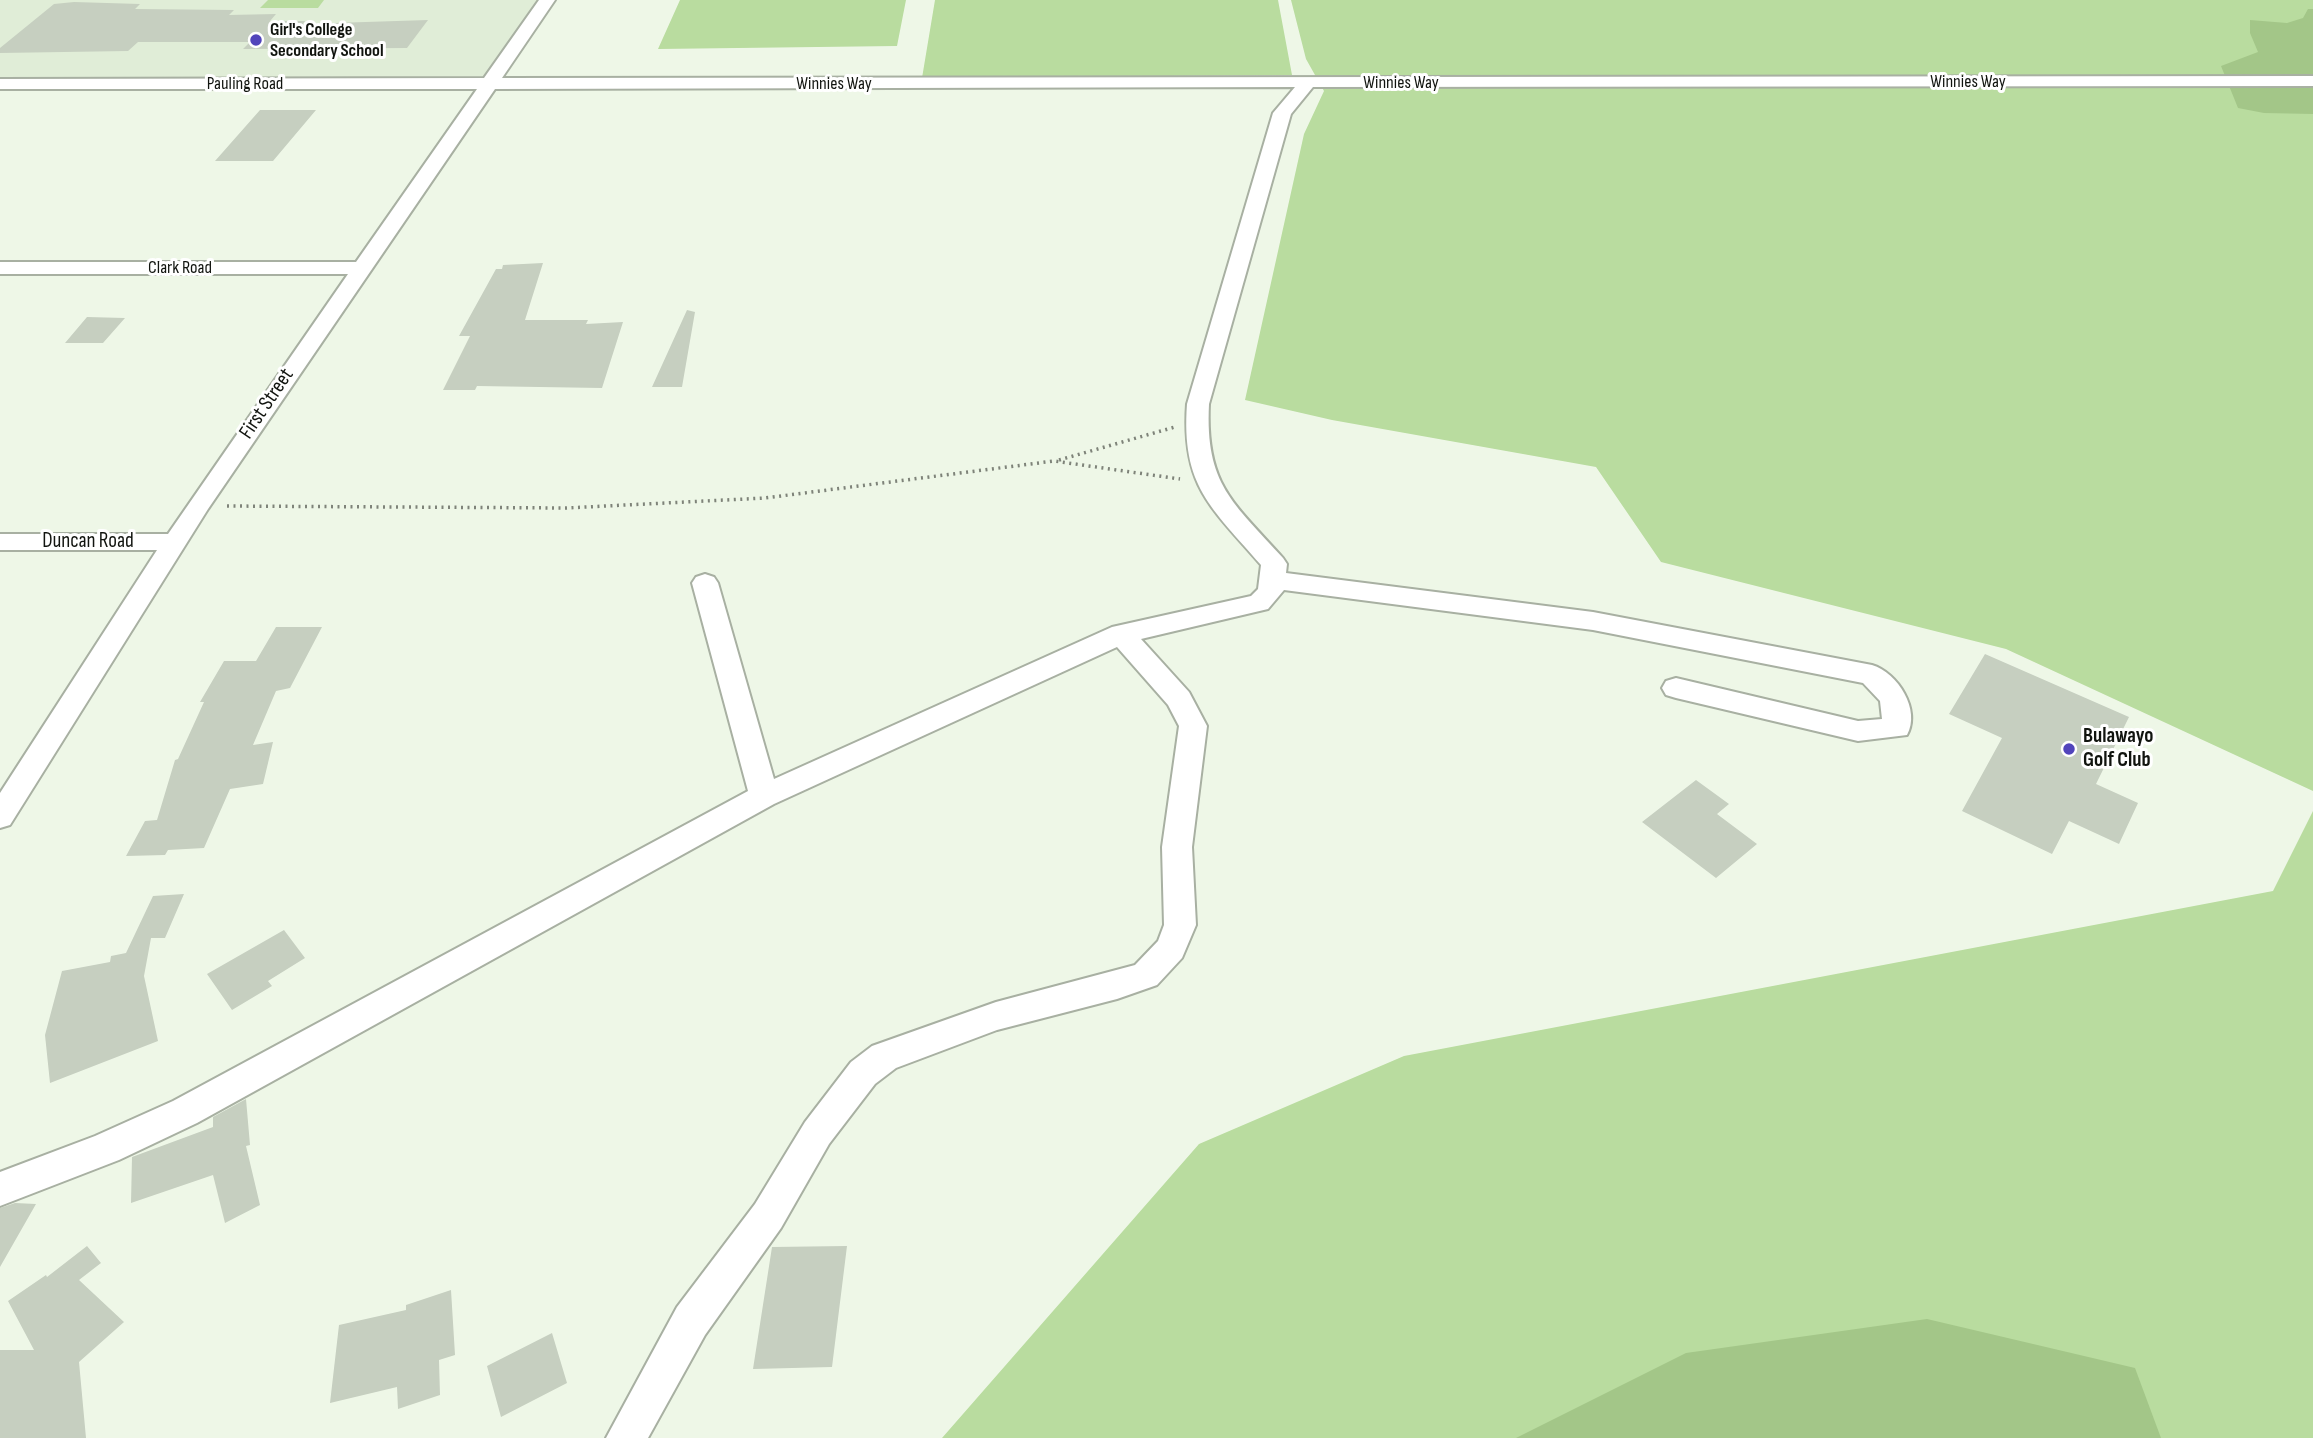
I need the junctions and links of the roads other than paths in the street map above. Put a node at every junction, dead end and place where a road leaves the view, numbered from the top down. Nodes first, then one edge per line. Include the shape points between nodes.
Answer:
1 (547, 0) edge
2 (2313, 82) edge
3 (1308, 83) junction
4 (0, 84) edge
5 (490, 84) junction
6 (0, 268) edge
7 (359, 268) junction
8 (0, 541) edge
9 (176, 542) junction
10 (1274, 580) junction
11 (705, 583) dead end
12 (1121, 634) junction
13 (1676, 688) dead end
14 (764, 796) junction
15 (0, 817) edge
16 (0, 1189) edge
17 (626, 1438) edge

1 - 5 street, First Street
2 - 3 street, Winnies Way
3 - 5 street, Winnies Way
3 - 10 street via 1282,113 1198,404 1194,440 1210,493 1274,564
4 - 5 street, Pauling Road
5 - 7 street, First Street
6 - 7 street, Clark Road
7 - 9 street, First Street
8 - 9 street, Duncan Road
9 - 15 street, First Street
10 - 12 street via 1271,593 1259,603
10 - 13 street via 1593,621 1872,675 1894,698 1897,729 1858,731
11 - 14 street
12 - 14 street
12 - 17 street via 1179,699 1193,726 1177,847 1180,925 1171,949 1146,975 996,1016 884,1057 863,1073 817,1133 768,1216 691,1321
14 - 16 street via 185,1111 107,1148

